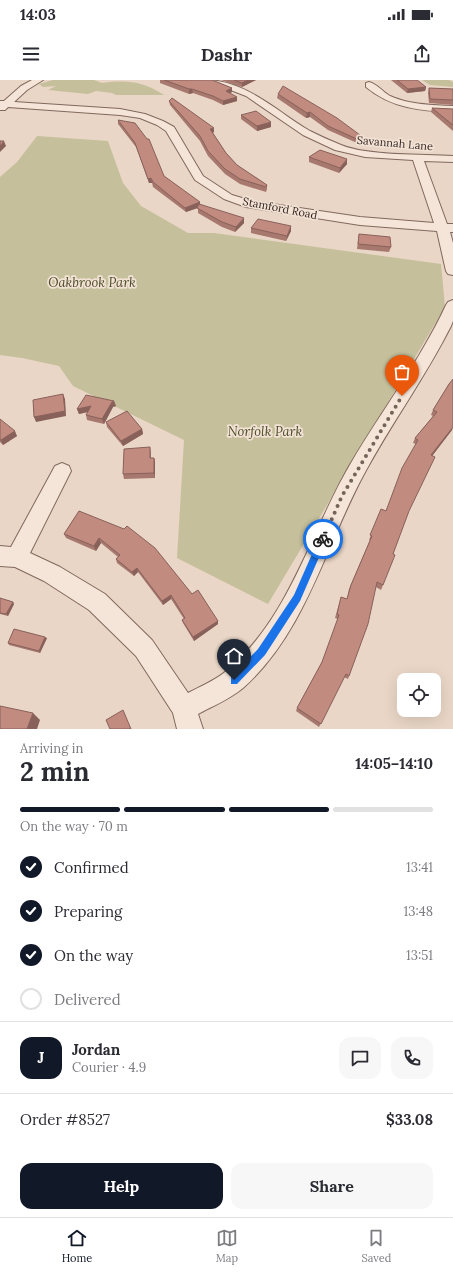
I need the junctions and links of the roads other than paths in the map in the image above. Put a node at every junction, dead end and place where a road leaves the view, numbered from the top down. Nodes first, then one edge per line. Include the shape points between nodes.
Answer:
1 (39, 80) edge
2 (209, 80) edge
3 (369, 85) dead end
4 (2, 106) edge
5 (453, 109) edge
6 (418, 158) junction
7 (453, 159) edge
8 (447, 227) edge
9 (453, 271) edge
10 (453, 305) edge
11 (62, 471) dead end
12 (9, 557) edge
13 (187, 719) edge

1 - 4 street via 24,88
2 - 6 street, Savannah Lane via 248,94 330,145 365,154
3 - 5 street via 378,94 397,102
4 - 8 street, Stamford Road via 120,112 160,123 170,129 199,178 228,197 250,204 360,221
6 - 7 street, Savannah Lane
6 - 8 street
8 - 9 street
10 - 13 street via 441,335 342,496 297,598 261,652 234,680
11 - 12 street
12 - 13 street via 52,574 97,602 144,648

